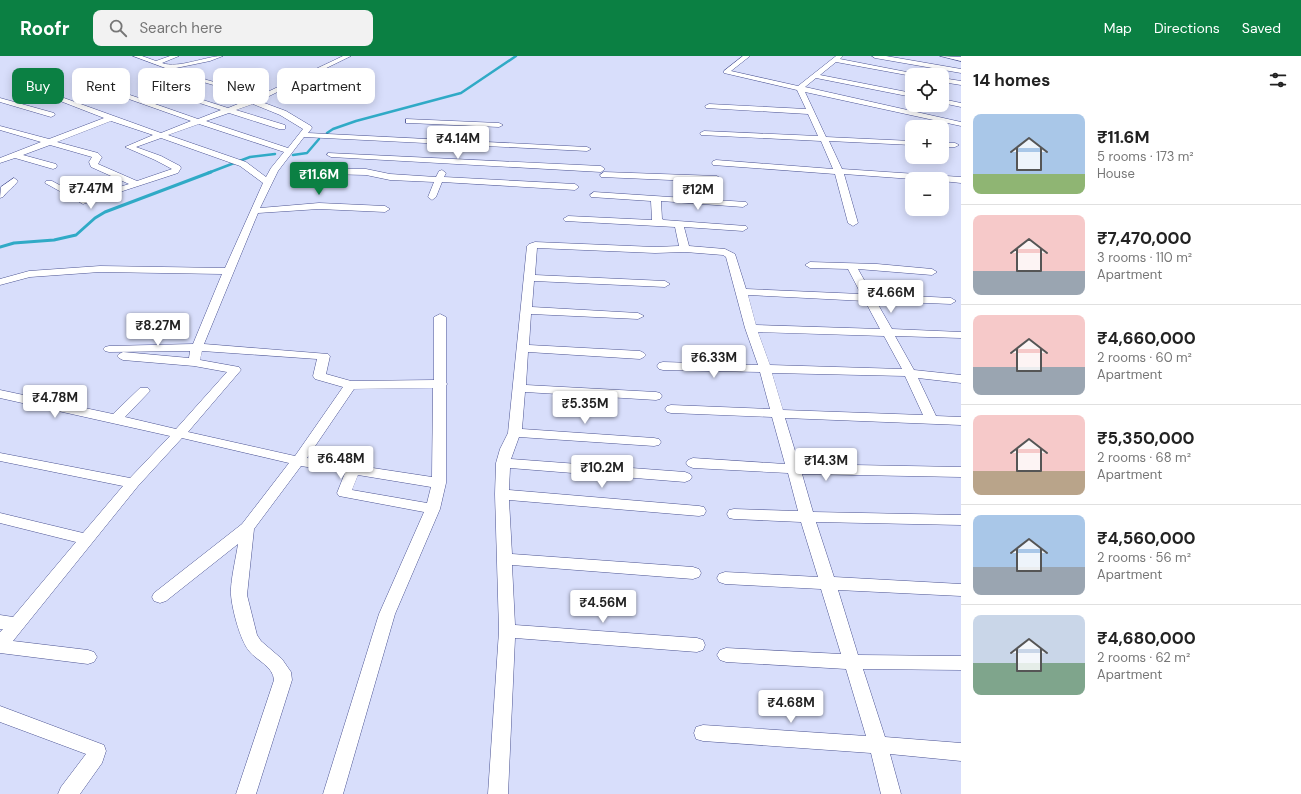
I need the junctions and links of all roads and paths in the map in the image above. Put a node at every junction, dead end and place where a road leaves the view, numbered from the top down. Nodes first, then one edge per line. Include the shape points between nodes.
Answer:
1 (136, 56) edge
2 (176, 56) edge
3 (220, 56) edge
4 (348, 56) edge
5 (747, 56) edge
6 (875, 56) edge
7 (943, 56) edge
8 (891, 57) edge
9 (838, 58) edge
10 (961, 59) edge
11 (157, 63) junction
12 (170, 68) joint
13 (323, 68) edge
14 (879, 68) junction
15 (961, 72) edge
16 (905, 73) edge
17 (815, 76) junction
18 (205, 81) edge
19 (949, 81) edge
20 (210, 83) junction
21 (961, 83) edge
22 (213, 84) edge
23 (205, 85) edge
24 (800, 88) junction
25 (905, 94) edge
26 (0, 100) edge
27 (64, 100) edge
28 (205, 102) edge
29 (949, 102) edge
30 (34, 104) edge
31 (147, 104) edge
32 (245, 104) edge
33 (266, 104) edge
34 (961, 105) edge
35 (709, 106) dead end
36 (24, 107) junction
37 (230, 110) junction
38 (811, 112) junction
39 (465, 114) dead end
40 (50, 115) dead end
41 (111, 118) junction
42 (409, 121) dead end
43 (198, 122) junction
44 (961, 124) edge
45 (499, 125) dead end
46 (282, 127) dead end
47 (0, 128) edge
48 (704, 133) dead end
49 (160, 135) junction
50 (302, 135) junction
51 (823, 139) junction
52 (48, 142) junction
53 (454, 142) junction
54 (905, 143) edge
55 (949, 145) edge
56 (955, 145) dead end
57 (587, 149) dead end
58 (289, 151) junction
59 (14, 155) junction
60 (331, 155) dead end
61 (0, 161) edge
62 (716, 163) dead end
63 (53, 166) dead end
64 (838, 170) junction
65 (330, 172) dead end
66 (0, 177) edge
67 (717, 179) dead end
68 (439, 180) junction
69 (961, 180) edge
70 (49, 183) dead end
71 (268, 183) junction
72 (137, 184) junction
73 (575, 187) dead end
74 (680, 189) junction
75 (0, 195) edge
76 (594, 195) dead end
77 (432, 197) dead end
78 (654, 198) junction
79 (743, 204) dead end
80 (385, 209) dead end
81 (254, 211) junction
82 (568, 219) dead end
83 (659, 223) junction
84 (854, 223) dead end
85 (679, 225) junction
86 (744, 228) dead end
87 (685, 249) junction
88 (810, 265) dead end
89 (851, 266) junction
90 (228, 271) junction
91 (932, 272) dead end
92 (530, 278) junction
93 (0, 282) edge
94 (665, 284) dead end
95 (742, 292) junction
96 (869, 298) junction
97 (951, 302) dead end
98 (527, 310) junction
99 (638, 316) dead end
100 (440, 317) dead end
101 (751, 328) junction
102 (888, 334) junction
103 (961, 335) edge
104 (197, 347) junction
105 (523, 348) junction
106 (109, 349) dead end
107 (243, 350) junction
108 (640, 355) dead end
109 (119, 356) dead end
110 (194, 362) junction
111 (663, 366) dead end
112 (765, 369) junction
113 (235, 370) junction
114 (910, 373) junction
115 (961, 380) edge
116 (441, 384) junction
117 (350, 385) junction
118 (519, 388) junction
119 (144, 391) dead end
120 (0, 394) edge
121 (656, 396) dead end
122 (671, 409) dead end
123 (777, 413) junction
124 (116, 419) junction
125 (931, 420) junction
126 (961, 421) edge
127 (180, 433) junction
128 (515, 433) junction
129 (654, 442) dead end
130 (0, 457) edge
131 (298, 461) junction
132 (503, 463) junction
133 (693, 463) dead end
134 (354, 469) junction
135 (794, 469) junction
136 (961, 472) edge
137 (685, 477) dead end
138 (133, 483) junction
139 (439, 483) junction
140 (502, 494) junction
141 (433, 509) junction
142 (699, 511) dead end
143 (734, 514) dead end
144 (807, 517) junction
145 (0, 518) edge
146 (961, 520) edge
147 (247, 528) junction
148 (87, 539) junction
149 (504, 559) junction
150 (693, 573) dead end
151 (725, 578) dead end
152 (828, 584) junction
153 (961, 590) edge
154 (160, 597) dead end
155 (8, 623) edge
156 (507, 631) junction
157 (0, 645) edge
158 (697, 646) dead end
159 (726, 655) dead end
160 (88, 657) dead end
161 (853, 662) junction
162 (961, 663) edge
163 (0, 714) edge
164 (703, 733) dead end
165 (878, 745) junction
166 (961, 752) edge
167 (68, 794) edge
168 (246, 794) edge
169 (333, 794) edge
170 (498, 794) edge
171 (891, 794) edge

1 - 11 street
2 - 11 street
3 - 12 street via 208,61
4 - 13 street
5 - 24 street via 726,72
6 - 8 street
7 - 10 street
8 - 14 street
8 - 15 street
9 - 14 street
9 - 17 street
11 - 12 street
14 - 16 street
17 - 24 street
17 - 25 street
18 - 20 street
19 - 21 street
20 - 22 street
20 - 23 street
24 - 38 street
24 - 44 street
26 - 36 street
27 - 41 street
28 - 37 street
29 - 34 street
30 - 36 street
31 - 43 street
32 - 37 street
33 - 50 street via 308,128
35 - 38 street
36 - 40 street
37 - 43 street
37 - 46 street
38 - 51 street
39 - 53 street
41 - 49 street
41 - 52 street
42 - 53 street
43 - 49 street
43 - 58 street
45 - 53 street
47 - 52 street
48 - 51 street
49 - 71 street via 237,161
49 - 72 street via 129,147 178,168
50 - 53 street
50 - 58 street
51 - 54 street
51 - 64 street
52 - 59 street
52 - 72 street via 95,155 98,157 94,165
53 - 57 street
53 - 60 street
53 - 68 street
53 - 74 street
55 - 56 street
58 - 71 street via 274,170
59 - 61 street
59 - 63 street
62 - 64 street
64 - 69 street
64 - 84 street
65 - 68 street via 366,172 390,177
66 - 75 street via 14,182
67 - 74 street
68 - 73 street
68 - 77 street
70 - 72 street via 83,200
71 - 81 street
74 - 78 street
74 - 79 street
76 - 78 street
78 - 83 street
80 - 81 street via 319,206
81 - 90 street
82 - 83 street
83 - 85 street
85 - 86 street
85 - 87 street
87 - 92 street via 533,245
87 - 95 street via 729,253
88 - 89 street
89 - 91 street
89 - 96 street
90 - 93 street via 100,269 29,274
90 - 104 street
92 - 94 street
92 - 98 street
95 - 96 street
95 - 101 street
96 - 97 street
96 - 102 street
98 - 99 street
98 - 105 street
100 - 116 street
101 - 102 street
101 - 112 street
102 - 103 street
102 - 114 street
104 - 106 street
104 - 107 street
104 - 110 street
105 - 108 street
105 - 118 street
107 - 113 street
107 - 117 street via 324,356 320,376
109 - 110 street
110 - 113 street
111 - 112 street
112 - 114 street
112 - 123 street
113 - 127 street
114 - 115 street
114 - 125 street
116 - 117 street
116 - 139 street
117 - 131 street
118 - 121 street
118 - 128 street
119 - 124 street
120 - 124 street
122 - 123 street
123 - 125 street
123 - 135 street
124 - 127 street
125 - 126 street
127 - 131 street
127 - 138 street
128 - 129 street
128 - 132 street
130 - 138 street
131 - 134 street
131 - 147 street
132 - 137 street
132 - 140 street
133 - 135 street
134 - 139 street
134 - 141 street via 344,493
135 - 136 street
135 - 144 street
138 - 148 street
139 - 141 street
140 - 142 street
140 - 149 street
141 - 169 street via 387,614
143 - 144 street
144 - 146 street
144 - 152 street
145 - 148 street
147 - 154 street
147 - 168 street via 239,595 254,646 276,664 282,672 283,680
148 - 155 street
149 - 150 street
149 - 156 street
151 - 152 street
152 - 153 street
152 - 161 street
155 - 157 street
156 - 158 street
156 - 170 street
157 - 160 street
159 - 161 street
161 - 162 street
161 - 165 street
163 - 167 street via 98,751
164 - 165 street
165 - 166 street
165 - 171 street

